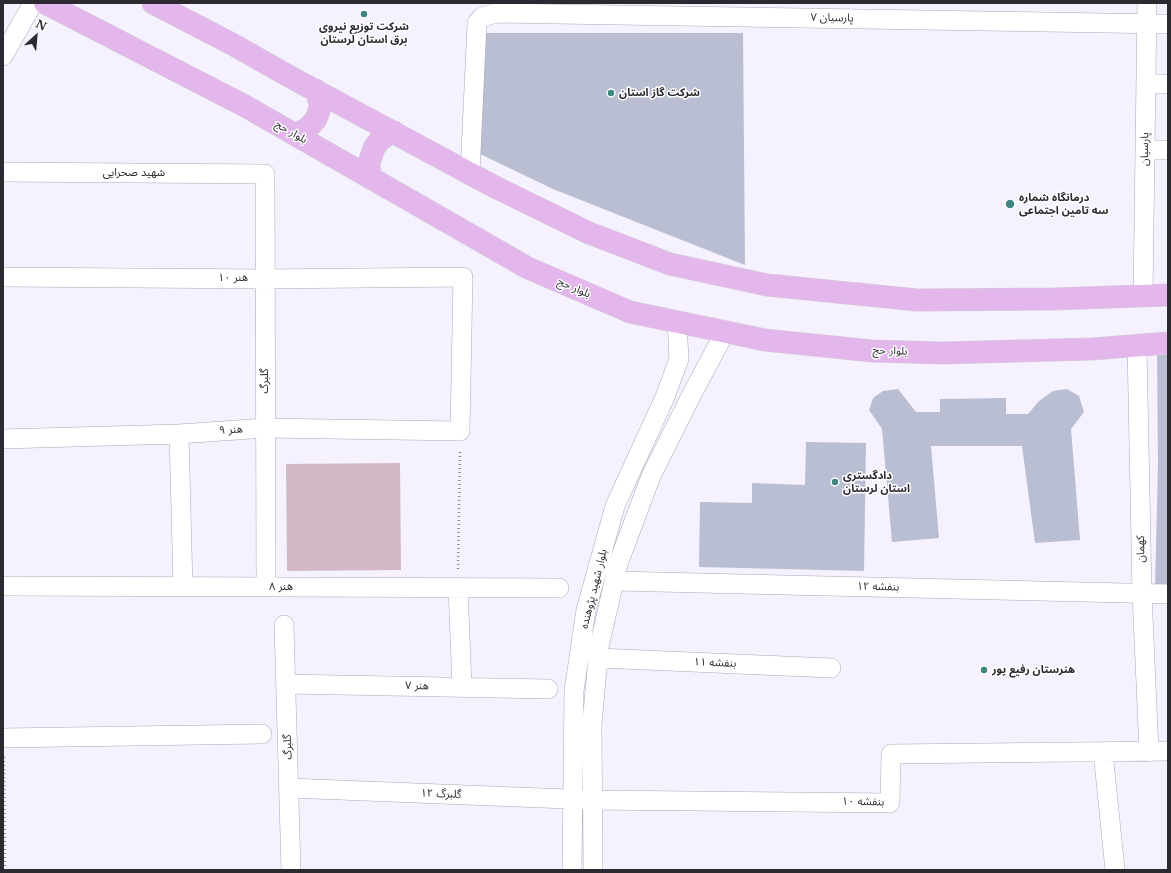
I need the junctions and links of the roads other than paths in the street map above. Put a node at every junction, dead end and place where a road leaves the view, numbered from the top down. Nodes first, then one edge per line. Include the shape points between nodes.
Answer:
1 (33, 3) edge
2 (45, 3) edge
3 (153, 3) edge
4 (1147, 3) edge
5 (497, 8) edge
6 (1147, 23) junction
7 (1168, 24) edge
8 (3, 56) edge
9 (1147, 84) junction
10 (1168, 84) edge
11 (316, 90) junction
12 (394, 132) junction
13 (294, 134) junction
14 (1145, 150) junction
15 (1168, 150) edge
16 (3, 172) edge
17 (265, 174) joint
18 (470, 174) junction
19 (370, 178) junction
20 (3, 277) edge
21 (265, 279) junction
22 (1168, 295) edge
23 (1143, 296) junction
24 (677, 322) junction
25 (725, 332) junction
26 (1168, 343) edge
27 (1137, 346) junction
28 (266, 428) junction
29 (460, 431) joint
30 (178, 434) junction
31 (3, 439) edge
32 (614, 581) junction
33 (3, 586) edge
34 (183, 587) junction
35 (266, 587) junction
36 (458, 587) junction
37 (559, 588) dead end
38 (1142, 593) junction
39 (1168, 594) edge
40 (284, 625) dead end
41 (598, 658) junction
42 (831, 668) dead end
43 (286, 684) junction
44 (462, 687) junction
45 (548, 689) dead end
46 (262, 734) dead end
47 (3, 738) edge
48 (1168, 751) edge
49 (1103, 752) junction
50 (1141, 752) junction
51 (289, 788) junction
52 (573, 799) junction
53 (592, 800) junction
54 (291, 870) edge
55 (572, 870) edge
56 (593, 870) edge
57 (1115, 870) edge

1 - 8 street
2 - 13 main road, بلوار حج
3 - 11 main road
4 - 6 street, پارسیان
5 - 6 street, پارسیان ۷
5 - 18 street via 477,23
6 - 7 street, پارسیان ۷
6 - 9 street, پارسیان
9 - 10 street
9 - 14 street, پارسیان
11 - 12 main road
11 - 13 main road via 320,104 316,118 310,126
12 - 18 main road
12 - 19 main road via 379,141 374,148 368,163
13 - 19 main road, بلوار حج
14 - 15 street
14 - 23 street, پارسیان
16 - 17 street, شهید صحرایی
17 - 21 street, گلبرگ
18 - 23 main road via 589,233 670,264 767,285 917,300
19 - 24 main road, بلوار حج via 528,268 630,312
20 - 21 street, هنر ۱۰
21 - 28 street, گلبرگ
21 - 29 street, هنر ۱۰ via 463,278
22 - 23 main road
24 - 25 main road, بلوار حج
24 - 52 street, بلوار شهید پژوهنده via 679,359 665,397 615,506 586,610 574,691
25 - 27 main road, بلوار حج via 765,340 872,351 943,353
25 - 32 street, بلوار شهید پژوهنده via 651,476
26 - 27 main road, بلوار حج
27 - 38 street, کهمان
28 - 29 street, هنر ۹
28 - 30 street, هنر ۹
28 - 35 street, گلبرگ
30 - 31 street, هنر ۹
30 - 34 street
32 - 38 street, بنفشه ۱۲
32 - 41 street, بلوار شهید پژوهنده
33 - 34 street, هنر ۸
34 - 35 street, هنر ۸
35 - 36 street, هنر ۸
36 - 37 street, هنر ۸
36 - 44 street
38 - 39 street, بنفشه ۱۲
38 - 50 street, کهمان
40 - 43 street, گلبرگ
41 - 42 street, بنفشه ۱۱
41 - 53 street, بلوار شهید پژوهنده via 592,724
43 - 44 street, هنر ۷
43 - 51 street, گلبرگ
44 - 45 street, هنر ۷
46 - 47 street
48 - 50 street, بنفشه ۱۰
49 - 50 street, بنفشه ۱۰
49 - 53 street, بنفشه ۱۰ via 891,754 890,803
49 - 57 street
51 - 52 street, گلبرگ ۱۲
51 - 54 street, گلبرگ
52 - 53 street, گلبرگ ۱۲
52 - 55 street, بلوار شهید پژوهنده
53 - 56 street, بلوار شهید پژوهنده

